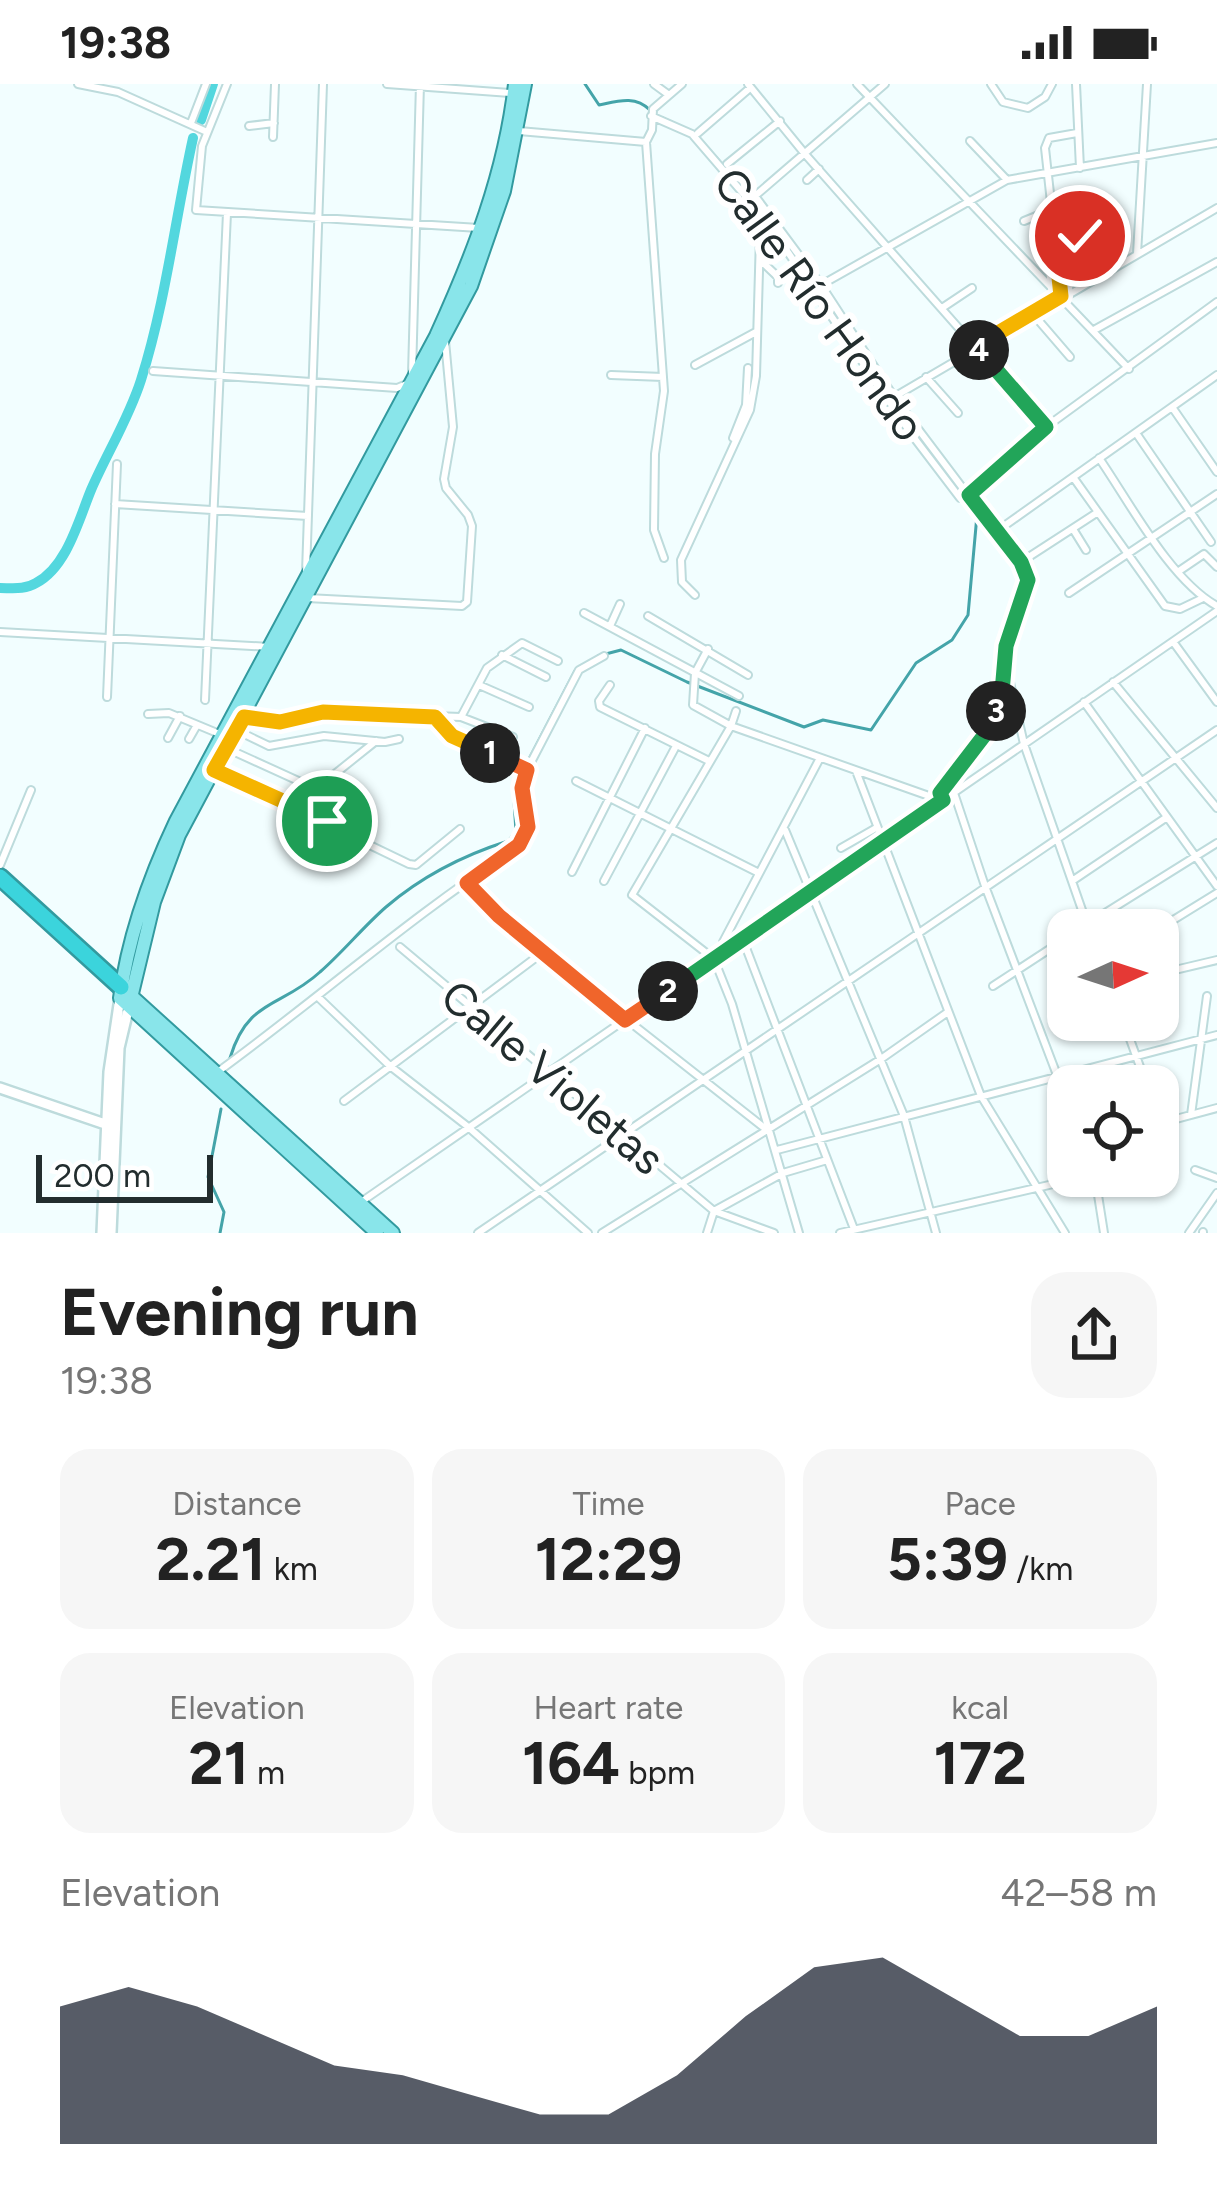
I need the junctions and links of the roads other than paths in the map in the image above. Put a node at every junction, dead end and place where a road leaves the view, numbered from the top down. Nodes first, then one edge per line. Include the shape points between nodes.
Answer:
1 (78, 84) edge
2 (206, 84) edge
3 (227, 84) edge
4 (275, 84) edge
5 (323, 84) edge
6 (388, 84) edge
7 (654, 84) edge
8 (682, 84) edge
9 (857, 84) edge
10 (885, 84) edge
11 (991, 84) edge
12 (1052, 84) edge
13 (1076, 84) edge
14 (1148, 84) edge
15 (420, 85) edge
16 (750, 86) edge
17 (518, 87) edge
18 (669, 95) junction
19 (870, 98) junction
20 (652, 113) junction
21 (661, 121) junction
22 (780, 121) junction
23 (274, 123) junction
24 (193, 124) junction
25 (249, 126) dead end
26 (519, 130) junction
27 (652, 130) junction
28 (205, 131) junction
29 (698, 133) dead end
30 (1077, 133) junction
31 (273, 137) dead end
32 (970, 141) dead end
33 (646, 142) junction
34 (1217, 143) edge
35 (805, 154) junction
36 (1142, 157) junction
37 (727, 164) dead end
38 (1080, 168) junction
39 (819, 169) junction
40 (1050, 174) junction
41 (807, 180) dead end
42 (1007, 180) junction
43 (970, 202) junction
44 (1217, 208) edge
45 (1052, 210) junction
46 (227, 213) junction
47 (320, 220) junction
48 (766, 220) junction
49 (1024, 221) dead end
50 (413, 224) junction
51 (482, 228) junction
52 (1080, 236) dead end
53 (1055, 240) junction
54 (890, 247) junction
55 (1137, 254) junction
56 (760, 260) junction
57 (1217, 262) edge
58 (778, 283) dead end
59 (821, 285) junction
60 (972, 288) dead end
61 (1061, 296) junction
62 (1217, 302) edge
63 (942, 308) junction
64 (1033, 314) junction
65 (1092, 331) junction
66 (756, 332) junction
67 (445, 341) junction
68 (976, 346) junction
69 (1070, 357) dead end
70 (695, 365) dead end
71 (748, 368) dead end
72 (1129, 369) junction
73 (153, 371) dead end
74 (221, 374) junction
75 (611, 375) dead end
76 (1217, 375) edge
77 (664, 377) junction
78 (752, 377) junction
79 (926, 377) junction
80 (417, 378) junction
81 (314, 382) junction
82 (894, 397) junction
83 (1172, 407) junction
84 (958, 413) dead end
85 (1046, 427) junction
86 (1136, 433) junction
87 (734, 438) dead end
88 (1099, 458) junction
89 (117, 464) dead end
90 (1217, 472) edge
91 (1072, 477) junction
92 (1217, 494) edge
93 (966, 497) junction
94 (115, 504) junction
95 (212, 510) junction
96 (1098, 512) junction
97 (1191, 512) junction
98 (308, 516) junction
99 (1073, 530) junction
100 (997, 531) junction
101 (1153, 537) junction
102 (1211, 542) dead end
103 (1086, 550) dead end
104 (1127, 554) junction
105 (664, 558) dead end
106 (1021, 562) junction
107 (1217, 568) edge
108 (1179, 572) junction
109 (306, 576) junction
110 (1069, 593) dead end
111 (695, 595) dead end
112 (307, 598) junction
113 (1203, 598) junction
114 (620, 604) dead end
115 (1217, 609) edge
116 (584, 613) dead end
117 (648, 616) dead end
118 (610, 626) junction
119 (0, 632) edge
120 (110, 639) junction
121 (1174, 643) junction
122 (208, 645) junction
123 (273, 649) junction
124 (709, 649) junction
125 (502, 655) junction
126 (604, 656) dead end
127 (558, 661) dead end
128 (1006, 666) junction
129 (748, 675) dead end
130 (547, 677) dead end
131 (696, 677) junction
132 (1113, 682) junction
133 (478, 685) junction
134 (610, 685) dead end
135 (739, 696) dead end
136 (106, 698) dead end
137 (205, 700) dead end
138 (1014, 700) junction
139 (1084, 702) junction
140 (1217, 702) edge
141 (529, 707) dead end
142 (736, 711) dead end
143 (148, 713) dead end
144 (180, 716) junction
145 (244, 717) junction
146 (435, 717) junction
147 (461, 717) junction
148 (993, 724) junction
149 (197, 725) junction
150 (731, 726) junction
151 (645, 728) junction
152 (1217, 730) edge
153 (513, 737) dead end
154 (168, 738) dead end
155 (228, 738) junction
156 (190, 739) dead end
157 (399, 739) dead end
158 (376, 741) junction
159 (1024, 744) junction
160 (676, 746) junction
161 (820, 758) junction
162 (1174, 759) junction
163 (709, 761) junction
164 (214, 770) junction
165 (527, 770) junction
166 (856, 772) junction
167 (576, 781) dead end
168 (1141, 782) junction
169 (31, 790) dead end
170 (954, 793) junction
171 (929, 796) junction
172 (941, 796) junction
173 (608, 798) junction
174 (933, 806) junction
175 (1217, 808) edge
176 (638, 814) junction
177 (1167, 818) junction
178 (876, 827) junction
179 (460, 829) dead end
180 (670, 829) junction
181 (784, 830) junction
182 (1058, 839) junction
183 (881, 843) junction
184 (1217, 843) edge
185 (841, 848) dead end
186 (1196, 856) junction
187 (0, 866) edge
188 (572, 872) dead end
189 (759, 873) junction
190 (0, 877) edge
191 (1072, 880) junction
192 (604, 881) dead end
193 (467, 883) junction
194 (985, 886) junction
195 (0, 889) edge
196 (1217, 889) edge
197 (811, 892) junction
198 (1082, 909) edge
199 (1115, 909) edge
200 (1179, 915) edge
201 (919, 934) junction
202 (742, 940) junction
203 (400, 947) dead end
204 (1047, 951) edge
205 (542, 953) junction
206 (718, 957) junction
207 (131, 959) junction
208 (1217, 960) edge
209 (97, 965) junction
210 (1179, 969) edge
211 (1017, 970) junction
212 (849, 980) junction
213 (993, 986) dead end
214 (125, 996) junction
215 (1207, 996) dead end
216 (319, 998) junction
217 (468, 1005) junction
218 (948, 1012) junction
219 (625, 1020) junction
220 (777, 1029) junction
221 (1217, 1035) edge
222 (1201, 1039) junction
223 (1131, 1041) edge
224 (746, 1050) junction
225 (1137, 1057) junction
226 (881, 1059) junction
227 (1053, 1065) edge
228 (1107, 1065) edge
229 (1140, 1065) edge
230 (390, 1066) junction
231 (548, 1070) junction
232 (218, 1072) junction
233 (701, 1080) junction
234 (1047, 1081) edge
235 (0, 1088) edge
236 (980, 1096) junction
237 (344, 1101) dead end
238 (806, 1105) junction
239 (1217, 1108) edge
240 (1191, 1115) junction
241 (904, 1116) junction
242 (1179, 1116) edge
243 (112, 1125) junction
244 (467, 1126) junction
245 (768, 1130) junction
246 (622, 1133) junction
247 (820, 1141) junction
248 (776, 1150) junction
249 (827, 1160) junction
250 (1195, 1170) dead end
251 (783, 1173) junction
252 (1215, 1178) edge
253 (679, 1184) junction
254 (1047, 1185) edge
255 (1035, 1188) junction
256 (539, 1191) junction
257 (1217, 1191) edge
258 (1097, 1197) edge
259 (359, 1203) junction
260 (714, 1211) junction
261 (931, 1214) junction
262 (854, 1229) junction
263 (1063, 1232) edge
264 (107, 1233) edge
265 (377, 1233) edge
266 (393, 1233) edge
267 (478, 1233) edge
268 (588, 1233) edge
269 (602, 1233) edge
270 (707, 1233) edge
271 (774, 1233) edge
272 (799, 1233) edge
273 (840, 1233) edge
274 (937, 1233) edge
275 (1105, 1233) edge
276 (1189, 1233) edge

1 - 24 street via 105,87
2 - 24 street
3 - 28 street
4 - 23 street
5 - 47 street
6 - 15 street
7 - 18 street
8 - 18 street
9 - 19 street
10 - 19 street
11 - 12 street via 1003,102 1028,108
13 - 30 street
14 - 36 street
15 - 17 street
15 - 50 street
16 - 22 street
16 - 29 street
17 - 26 main road
17 - 51 main road
18 - 20 street
19 - 35 street
19 - 43 street
20 - 21 street, Calle Río Hondo
20 - 27 street
21 - 27 street
21 - 48 street, Calle Río Hondo via 692,134
22 - 35 street
22 - 37 street
23 - 25 street
23 - 31 street
24 - 28 street
26 - 33 street
26 - 67 main road via 491,231
27 - 33 street
28 - 46 street via 196,210
30 - 38 street
30 - 40 street via 1047,142
32 - 42 street
33 - 77 street
34 - 36 street
35 - 39 street
35 - 59 street, Calle Río Hondo via 754,196
36 - 38 street
36 - 55 street
38 - 40 street
39 - 41 street
39 - 54 street
40 - 42 street
40 - 45 street
42 - 43 street
43 - 54 street
43 - 61 street
44 - 55 street
45 - 49 street
45 - 53 street
46 - 47 street
46 - 74 street
47 - 50 street
47 - 81 street
48 - 56 street
48 - 93 street, Calle Río Hondo via 912,435
50 - 51 street
50 - 80 street
51 - 80 main road
52 - 53 street
53 - 61 street
54 - 59 street
54 - 63 street
55 - 61 street
56 - 58 street
56 - 66 street
57 - 65 street
59 - 82 street, Calle Río Hondo
60 - 63 street
61 - 64 street
61 - 65 street
62 - 72 street
63 - 68 street
64 - 68 street
64 - 69 street
65 - 72 street
66 - 70 street
66 - 78 street
67 - 80 main road
67 - 112 street via 453,427 444,478 472,526 467,602
68 - 79 street
68 - 85 street
71 - 78 street
72 - 85 street
73 - 74 street
74 - 81 street
74 - 95 street
75 - 77 street
76 - 83 street
77 - 105 street via 653,518
78 - 87 street
78 - 111 street via 739,440 681,560 682,582
79 - 82 street
79 - 84 street
80 - 81 street via 399,388
80 - 109 main road
80 - 112 main road via 409,408
81 - 98 street
82 - 93 street, Calle Río Hondo
83 - 86 street
83 - 90 street
85 - 93 street
86 - 88 street
86 - 97 street
88 - 91 street
88 - 101 street
89 - 94 street
91 - 96 street
91 - 100 street
92 - 97 street
93 - 100 street
94 - 95 street
94 - 120 street
95 - 98 street
95 - 122 street
96 - 99 street
96 - 104 street
97 - 101 street
97 - 102 street
98 - 109 street
99 - 103 street
99 - 106 street
100 - 106 street
101 - 104 street
101 - 108 street
104 - 110 street
104 - 113 street via 1165,606 1180,609
106 - 128 street via 1028,580
107 - 108 street via 1206,554
108 - 113 street
109 - 123 main road
112 - 123 main road
113 - 115 street
114 - 118 street
115 - 121 street
116 - 118 street
117 - 124 street
118 - 131 street
119 - 120 street
120 - 122 street
120 - 136 street
121 - 132 street
121 - 140 street
122 - 123 street
122 - 137 street
123 - 145 main road
123 - 155 main road
124 - 129 street
124 - 131 street
125 - 127 street via 522,643
125 - 130 street
125 - 133 street
126 - 165 street via 580,670
128 - 138 street
128 - 148 street
131 - 135 street
131 - 150 street via 693,705
132 - 139 street
132 - 162 street
133 - 141 street
133 - 147 street
134 - 151 street via 600,706
138 - 148 street
138 - 159 street
139 - 159 street
139 - 168 street
142 - 150 street
143 - 144 street
144 - 149 street
144 - 154 street
145 - 146 street
145 - 155 main road
146 - 147 street
146 - 165 street via 452,736
147 - 153 street
148 - 172 street
149 - 155 street
149 - 156 street
150 - 161 street
150 - 163 street
151 - 160 street
151 - 173 street
152 - 162 street
155 - 158 street via 269,746 324,736
155 - 158 street via 316,789
155 - 164 main road
155 - 207 main road via 167,839
157 - 158 street
159 - 170 street
159 - 182 street
160 - 163 street
160 - 176 street
161 - 166 street
161 - 181 street
162 - 168 street
162 - 175 street
163 - 180 street
164 - 179 street via 410,864
164 - 207 main road
165 - 193 street via 528,827 519,845
166 - 171 street
166 - 178 street
167 - 173 street
168 - 177 street
168 - 182 street
169 - 187 street
170 - 172 street
170 - 194 street
171 - 172 street
171 - 174 street
172 - 174 street
173 - 176 street
173 - 188 street
174 - 183 street
176 - 180 street
176 - 192 street
177 - 186 street
177 - 191 street
178 - 183 street
178 - 185 street
180 - 189 street
180 - 206 street via 632,895
181 - 189 street
181 - 197 street
182 - 191 street
182 - 194 street
183 - 197 street
183 - 201 street
184 - 186 street
186 - 196 street
186 - 199 street
189 - 206 street
190 - 209 highway
191 - 198 street
193 - 205 street
193 - 216 street
194 - 201 street
194 - 211 street
195 - 214 highway
196 - 200 street
197 - 202 street
197 - 212 street
201 - 212 street
201 - 218 street
202 - 206 street
202 - 220 street
203 - 217 street, Calle Violetas
204 - 211 street
205 - 217 street
205 - 219 street
206 - 219 street
206 - 224 street
207 - 209 highway
207 - 214 main road
208 - 210 street
209 - 214 highway
211 - 213 street
211 - 227 street
212 - 220 street
212 - 226 street
214 - 232 main road
214 - 243 street
214 - 265 main road
215 - 222 street
216 - 230 street
216 - 232 street
217 - 230 street
217 - 231 street, Calle Violetas
218 - 226 street
218 - 236 street
219 - 231 street
219 - 233 street
220 - 224 street
220 - 238 street
221 - 222 street
222 - 225 street
222 - 240 street
223 - 225 street
224 - 233 street
224 - 245 street
225 - 228 street
225 - 229 street
226 - 238 street
226 - 241 street
230 - 237 street
230 - 244 street
231 - 244 street
231 - 246 street, Calle Violetas
232 - 259 main road
233 - 245 street
233 - 246 street
234 - 236 street
235 - 243 street
236 - 241 street
236 - 255 street
238 - 245 street
238 - 247 street
239 - 240 street
240 - 242 street
241 - 247 street
241 - 261 street
243 - 264 street
244 - 256 street
244 - 259 street
245 - 248 street
245 - 253 street
246 - 253 street, Calle Violetas
246 - 256 street
247 - 248 street
247 - 249 street
248 - 251 street
249 - 251 street
249 - 262 street
250 - 252 street
251 - 260 street
251 - 272 street
252 - 257 street
253 - 260 street, Calle Violetas
253 - 269 street
254 - 255 street
255 - 261 street
255 - 263 street
256 - 267 street
256 - 268 street
257 - 276 street
258 - 275 street
259 - 266 main road
260 - 270 street
260 - 271 street, Calle Violetas
261 - 262 street
261 - 274 street
262 - 273 street

